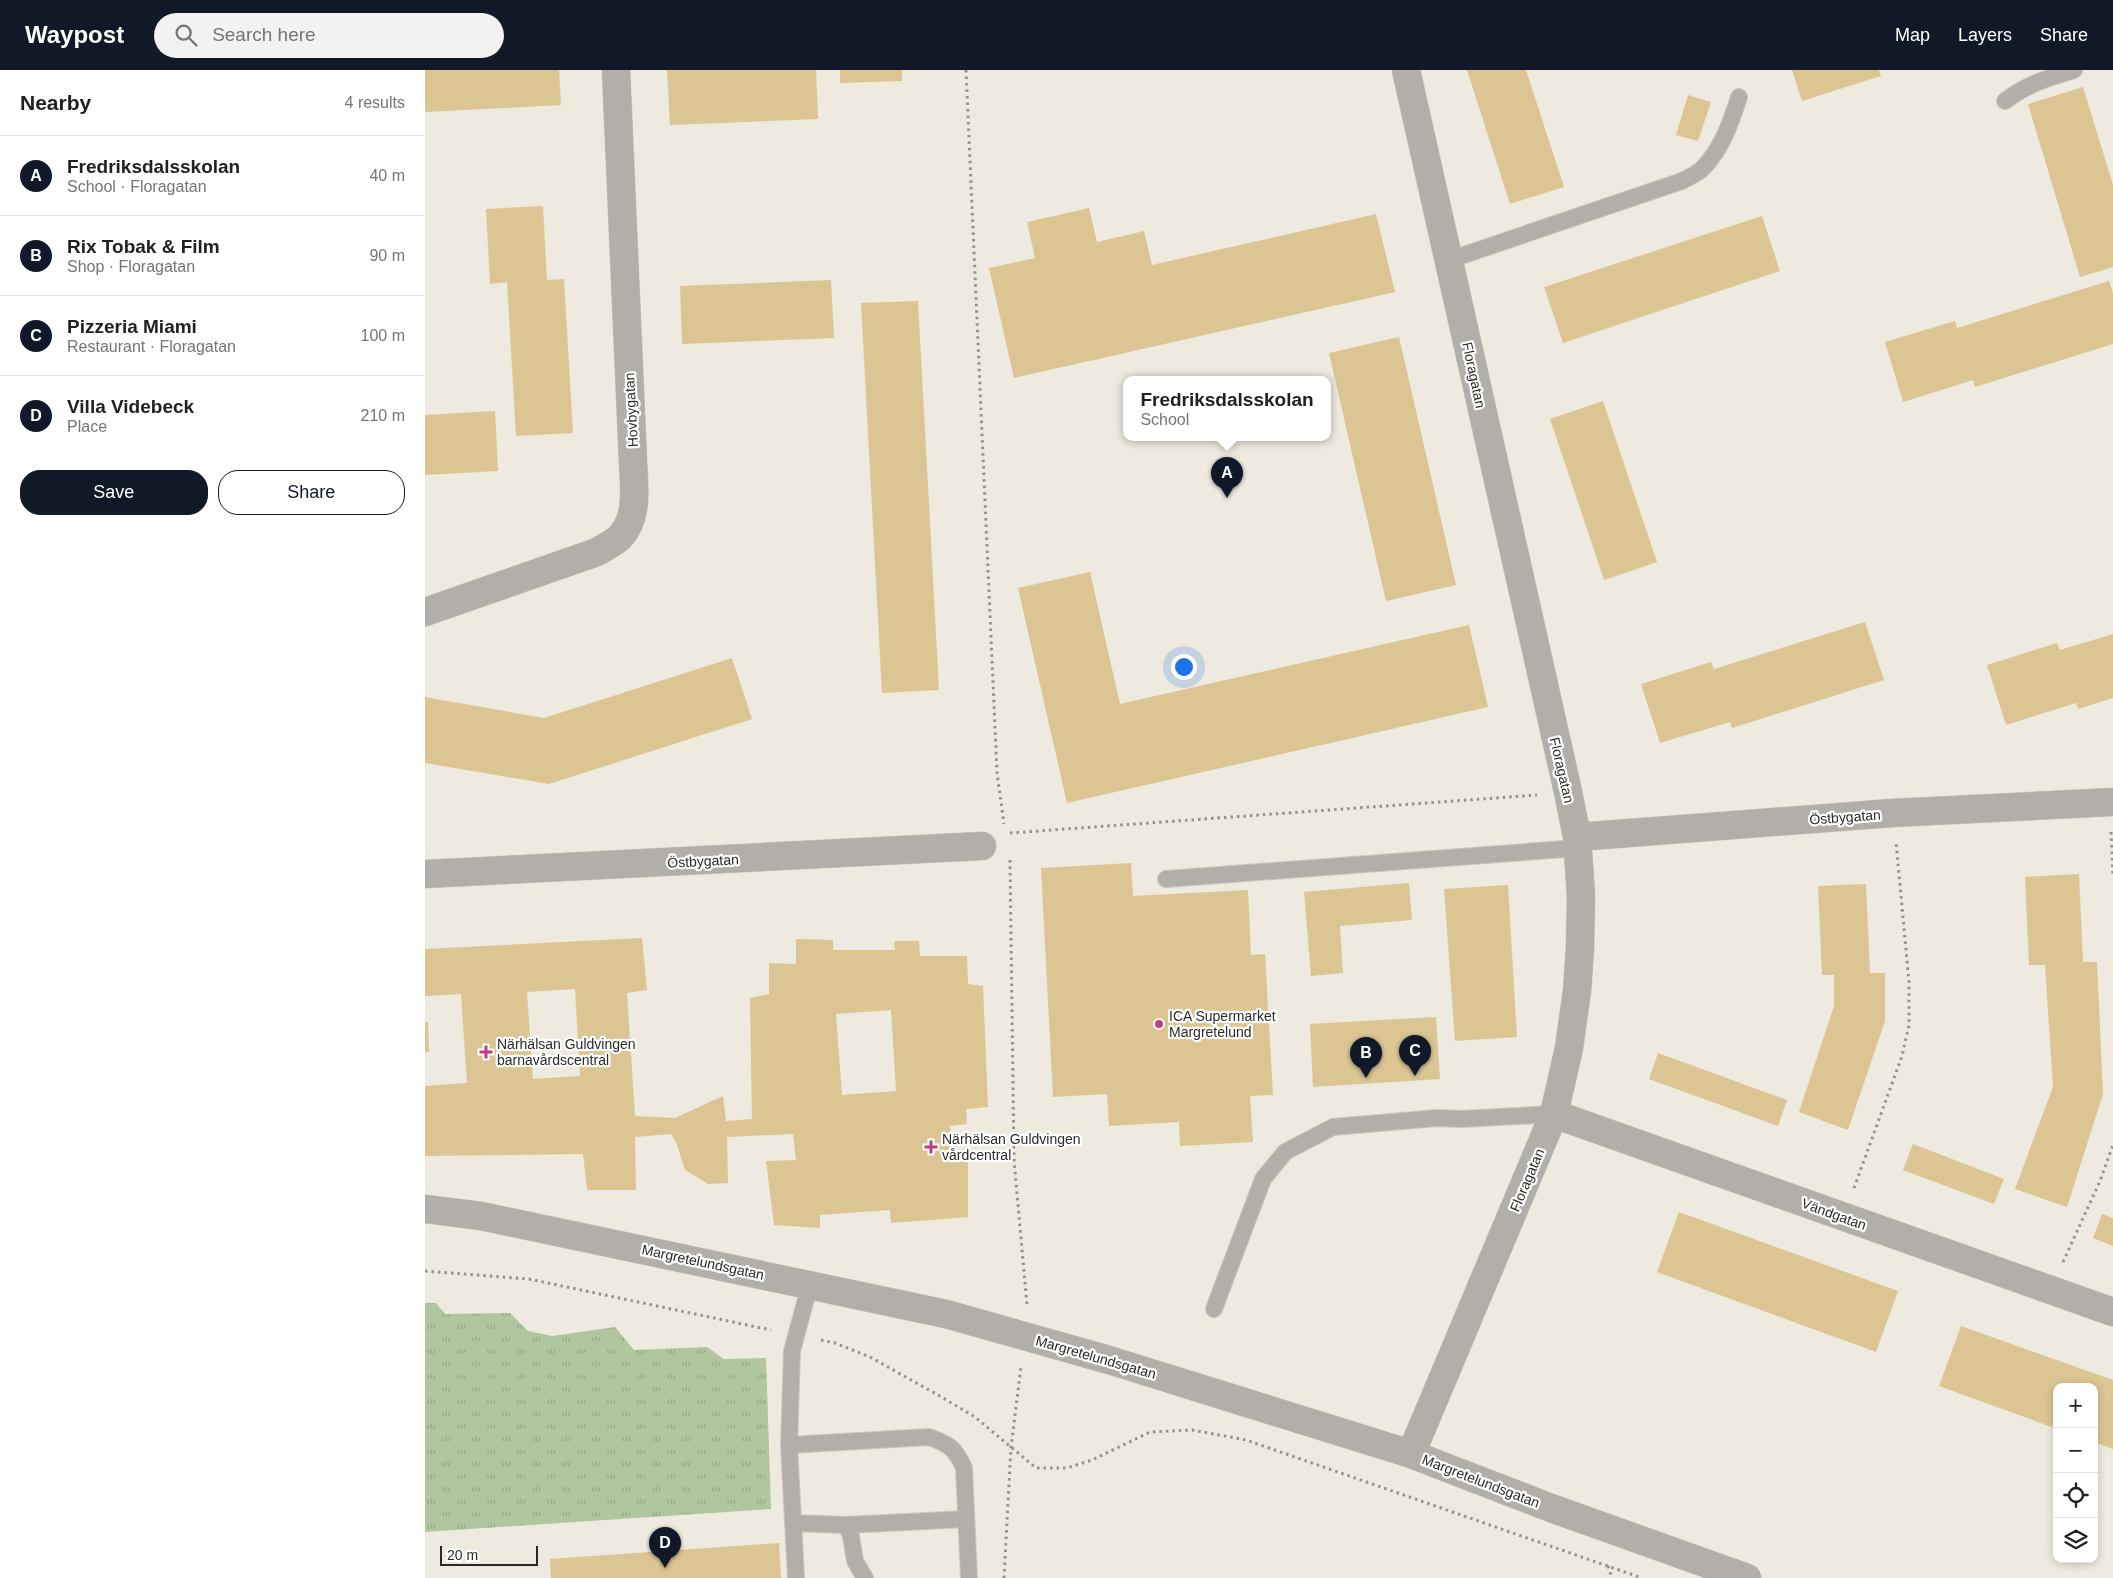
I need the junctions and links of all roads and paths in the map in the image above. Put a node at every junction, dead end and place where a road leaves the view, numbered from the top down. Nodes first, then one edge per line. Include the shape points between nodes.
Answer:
1 (616, 70) edge
2 (966, 70) edge
3 (1406, 70) edge
4 (2074, 70) edge
5 (1739, 97) dead end
6 (2005, 101) dead end
7 (1449, 260) junction
8 (425, 612) edge
9 (1568, 792) junction
10 (2111, 802) edge
11 (1892, 813) junction
12 (1577, 842) junction
13 (982, 846) dead end
14 (1009, 858) dead end
15 (425, 874) edge
16 (2113, 876) edge
17 (1166, 879) dead end
18 (1554, 1114) junction
19 (2113, 1145) edge
20 (425, 1209) edge
21 (1843, 1217) junction
22 (425, 1270) edge
23 (810, 1284) junction
24 (2051, 1290) junction
25 (1027, 1308) dead end
26 (1214, 1309) dead end
27 (2113, 1312) edge
28 (795, 1335) junction
29 (1021, 1363) dead end
30 (789, 1445) junction
31 (1011, 1447) junction
32 (1411, 1454) junction
33 (966, 1518) junction
34 (794, 1523) junction
35 (846, 1526) junction
36 (1608, 1566) junction
37 (1700, 1570) edge
38 (795, 1578) edge
39 (865, 1578) edge
40 (969, 1578) edge
41 (1004, 1578) edge
42 (1612, 1578) edge
43 (1642, 1578) edge
44 (1747, 1578) edge

1 - 8 street, Hovbygatan via 634,511 620,537 597,552
2 - 9 path via 997,773 1006,833 1494,800
3 - 7 street, Floragatan
4 - 6 lane via 2017,91
5 - 7 lane via 1730,126 1715,153 1701,170 1682,181
7 - 9 street, Floragatan
9 - 12 street, Floragatan
10 - 11 street, Östbygatan
10 - 16 path
11 - 12 street, Östbygatan
11 - 21 path via 1909,982 1909,1025 1901,1056
12 - 17 lane
12 - 18 street, Floragatan via 1581,896 1577,991 1569,1048
13 - 15 street, Östbygatan
14 - 25 path via 1014,1160
18 - 21 street, Vändgatan
18 - 26 lane via 1437,1118 1333,1127 1285,1152 1263,1179
18 - 32 street, Floragatan
19 - 24 path
20 - 23 street, Margretelundsgatan via 481,1216
21 - 24 street, Vändgatan
22 - 28 path via 529,1279
23 - 28 lane
23 - 32 street, Margretelundsgatan via 946,1314
24 - 27 street, Vändgatan
28 - 30 lane
28 - 31 path via 835,1343 870,1357 975,1417
29 - 31 path
30 - 33 lane via 929,1437 947,1443 964,1468
30 - 34 lane
31 - 36 path via 1036,1468 1067,1468 1151,1432 1192,1430 1246,1440
31 - 41 path
32 - 37 street, Margretelundsgatan
33 - 35 lane
33 - 40 lane
34 - 35 lane
34 - 38 lane
35 - 39 lane via 855,1561
36 - 42 path
36 - 43 path
37 - 44 street, Margretelundsgatan

